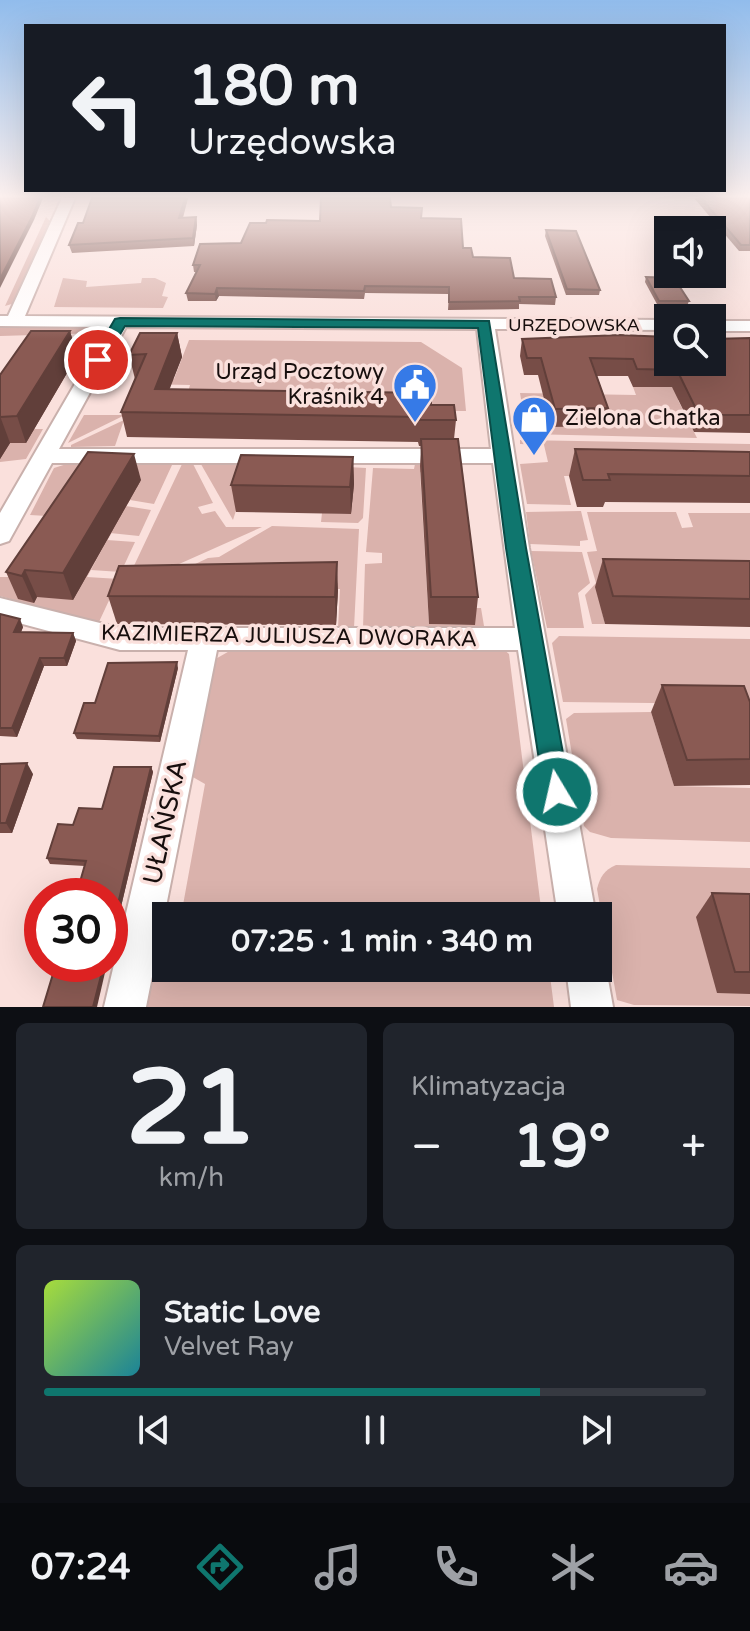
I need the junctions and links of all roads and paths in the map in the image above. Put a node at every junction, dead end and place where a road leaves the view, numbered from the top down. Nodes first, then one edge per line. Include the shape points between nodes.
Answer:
1 (45, 245) edge
2 (7, 321) edge
3 (120, 322) junction
4 (485, 324) junction
5 (654, 325) edge
6 (726, 326) edge
7 (750, 326) edge
8 (44, 456) junction
9 (502, 456) junction
10 (0, 535) edge
11 (0, 608) edge
12 (205, 638) junction
13 (533, 639) junction
14 (575, 902) edge
15 (588, 982) edge
16 (125, 1007) edge
17 (592, 1007) edge

1 - 2 street
2 - 3 street, URZĘDOWSKA
3 - 4 street, URZĘDOWSKA
3 - 8 street
4 - 5 street, URZĘDOWSKA
4 - 9 street
6 - 7 street
8 - 9 street
8 - 10 street
9 - 13 street
11 - 12 street, KAZIMIERZA JULIUSZA DWORAKA via 120,639
12 - 13 street, KAZIMIERZA JULIUSZA DWORAKA
12 - 16 street, UŁAŃSKA
13 - 14 street
15 - 17 street

